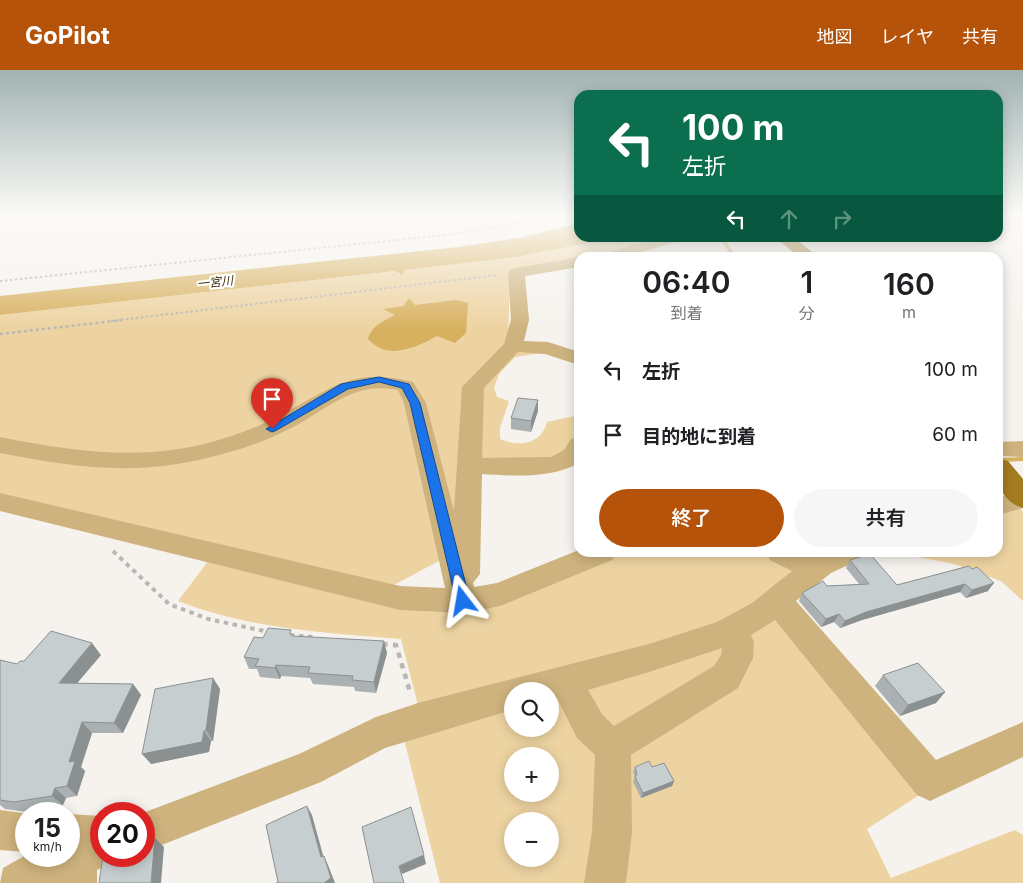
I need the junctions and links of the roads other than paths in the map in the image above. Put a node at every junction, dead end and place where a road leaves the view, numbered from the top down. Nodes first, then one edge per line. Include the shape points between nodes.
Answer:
1 (574, 263) edge
2 (513, 346) junction
3 (574, 357) edge
4 (0, 445) edge
5 (1003, 449) edge
6 (1023, 449) edge
7 (574, 452) edge
8 (470, 466) junction
9 (1003, 474) edge
10 (1023, 498) edge
11 (0, 502) edge
12 (1003, 504) edge
13 (590, 557) edge
14 (790, 557) edge
15 (834, 557) edge
16 (813, 569) junction
17 (776, 599) junction
18 (463, 601) junction
19 (733, 628) junction
20 (567, 680) junction
21 (559, 682) edge
22 (504, 697) edge
23 (1023, 739) edge
24 (613, 746) junction
25 (155, 828) edge
26 (0, 830) edge
27 (15, 831) edge
28 (85, 851) edge
29 (18, 883) edge
30 (605, 883) edge

1 - 2 street via 516,273 520,320
2 - 3 street via 548,348
2 - 8 street via 473,387
4 - 18 street via 68,459 115,464 183,456 272,429 345,386 379,380 406,386 415,403
5 - 6 street
7 - 8 street via 571,457 554,464 535,467
8 - 18 street
9 - 10 main road
10 - 12 street
11 - 18 street via 400,598
13 - 18 street via 500,594
14 - 16 street
15 - 16 street
16 - 17 street
17 - 19 street via 750,621
17 - 23 street via 930,782
19 - 20 street via 635,664
19 - 24 street via 738,642 737,658 726,677
20 - 21 street
20 - 24 street via 579,713 602,740
22 - 25 street via 376,734 308,770
24 - 30 street via 610,863
26 - 27 street
28 - 29 street

